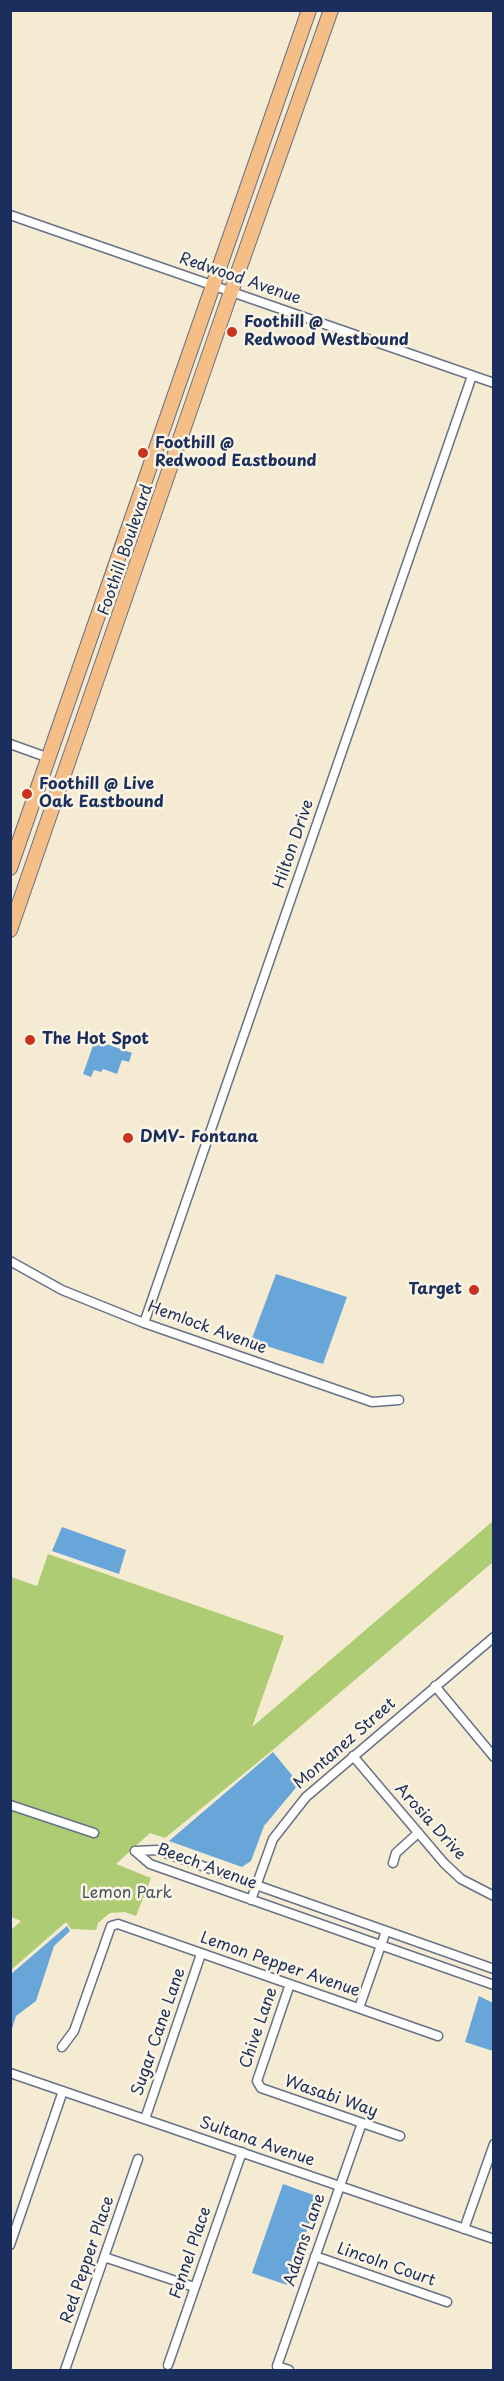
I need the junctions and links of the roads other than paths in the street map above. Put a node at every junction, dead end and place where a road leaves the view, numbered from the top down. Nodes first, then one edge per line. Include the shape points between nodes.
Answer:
1 (309, 10) edge
2 (332, 10) edge
3 (10, 215) edge
4 (213, 286) junction
5 (231, 292) junction
6 (472, 376) junction
7 (494, 383) edge
8 (10, 744) edge
9 (49, 758) junction
10 (10, 868) edge
11 (10, 930) edge
12 (10, 1261) edge
13 (144, 1323) junction
14 (399, 1400) dead end
15 (494, 1637) edge
16 (435, 1686) junction
17 (353, 1756) junction
18 (494, 1757) edge
19 (10, 1805) edge
20 (94, 1833) dead end
21 (418, 1833) junction
22 (393, 1863) dead end
23 (256, 1885) junction
24 (494, 1896) edge
25 (251, 1900) junction
26 (386, 1931) junction
27 (381, 1945) junction
28 (201, 1954) junction
29 (494, 1969) edge
30 (290, 1984) junction
31 (494, 1985) edge
32 (359, 2008) junction
33 (438, 2036) dead end
34 (62, 2047) dead end
35 (10, 2073) edge
36 (257, 2081) joint
37 (63, 2091) junction
38 (145, 2119) junction
39 (362, 2123) junction
40 (400, 2136) dead end
41 (494, 2144) edge
42 (242, 2152) junction
43 (138, 2159) dead end
44 (340, 2186) junction
45 (464, 2229) junction
46 (494, 2239) edge
47 (10, 2245) edge
48 (315, 2256) junction
49 (104, 2257) junction
50 (194, 2287) junction
51 (447, 2302) dead end
52 (168, 2365) dead end
53 (65, 2370) edge
54 (289, 2370) edge

1 - 4 main road, Foothill Boulevard
2 - 5 main road, Foothill Boulevard
3 - 4 street, Redwood Avenue
4 - 5 street, Redwood Avenue
4 - 9 main road, Foothill Boulevard
5 - 6 street, Redwood Avenue
5 - 11 main road, Foothill Boulevard
6 - 7 street, Redwood Avenue
6 - 13 street, Hilton Drive
8 - 9 street
9 - 10 main road, Foothill Boulevard
12 - 13 street, Hemlock Avenue via 62,1290
13 - 14 street, Hemlock Avenue via 372,1402
15 - 16 street, Montanez Street
16 - 17 street, Montanez Street
16 - 18 street
17 - 21 street, Arosia Drive
17 - 23 street, Montanez Street via 284,1822 273,1839
19 - 20 street
21 - 22 street via 396,1853
21 - 24 street, Arosia Drive via 461,1879
23 - 25 street, Montanez Street
23 - 25 street, Beech Avenue via 157,1850 135,1851 150,1864
23 - 26 street, Beech Avenue
25 - 27 street, Beech Avenue
26 - 27 street
26 - 29 street, Beech Avenue
27 - 31 street, Beech Avenue
27 - 32 street
28 - 30 street, Lemon Pepper Avenue
28 - 34 street, Lemon Pepper Avenue via 118,1924 111,1926 74,2031
28 - 38 street, Sugar Cane Lane
30 - 32 street, Lemon Pepper Avenue
30 - 36 street, Chive Lane
32 - 33 street, Lemon Pepper Avenue
35 - 37 street, Sultana Avenue
36 - 39 street, Wasabi Way via 261,2088
37 - 38 street, Sultana Avenue
37 - 47 street
38 - 42 street, Sultana Avenue
39 - 40 street, Wasabi Way
39 - 44 street, Adams Lane
41 - 45 street
42 - 44 street, Sultana Avenue
42 - 50 street, Fennel Place
43 - 49 street, Red Pepper Place
44 - 45 street, Sultana Avenue
44 - 48 street, Adams Lane
45 - 46 street, Sultana Avenue
48 - 51 street, Lincoln Court
48 - 54 street, Adams Lane via 277,2366
49 - 50 street
49 - 53 street, Red Pepper Place
50 - 52 street, Fennel Place

